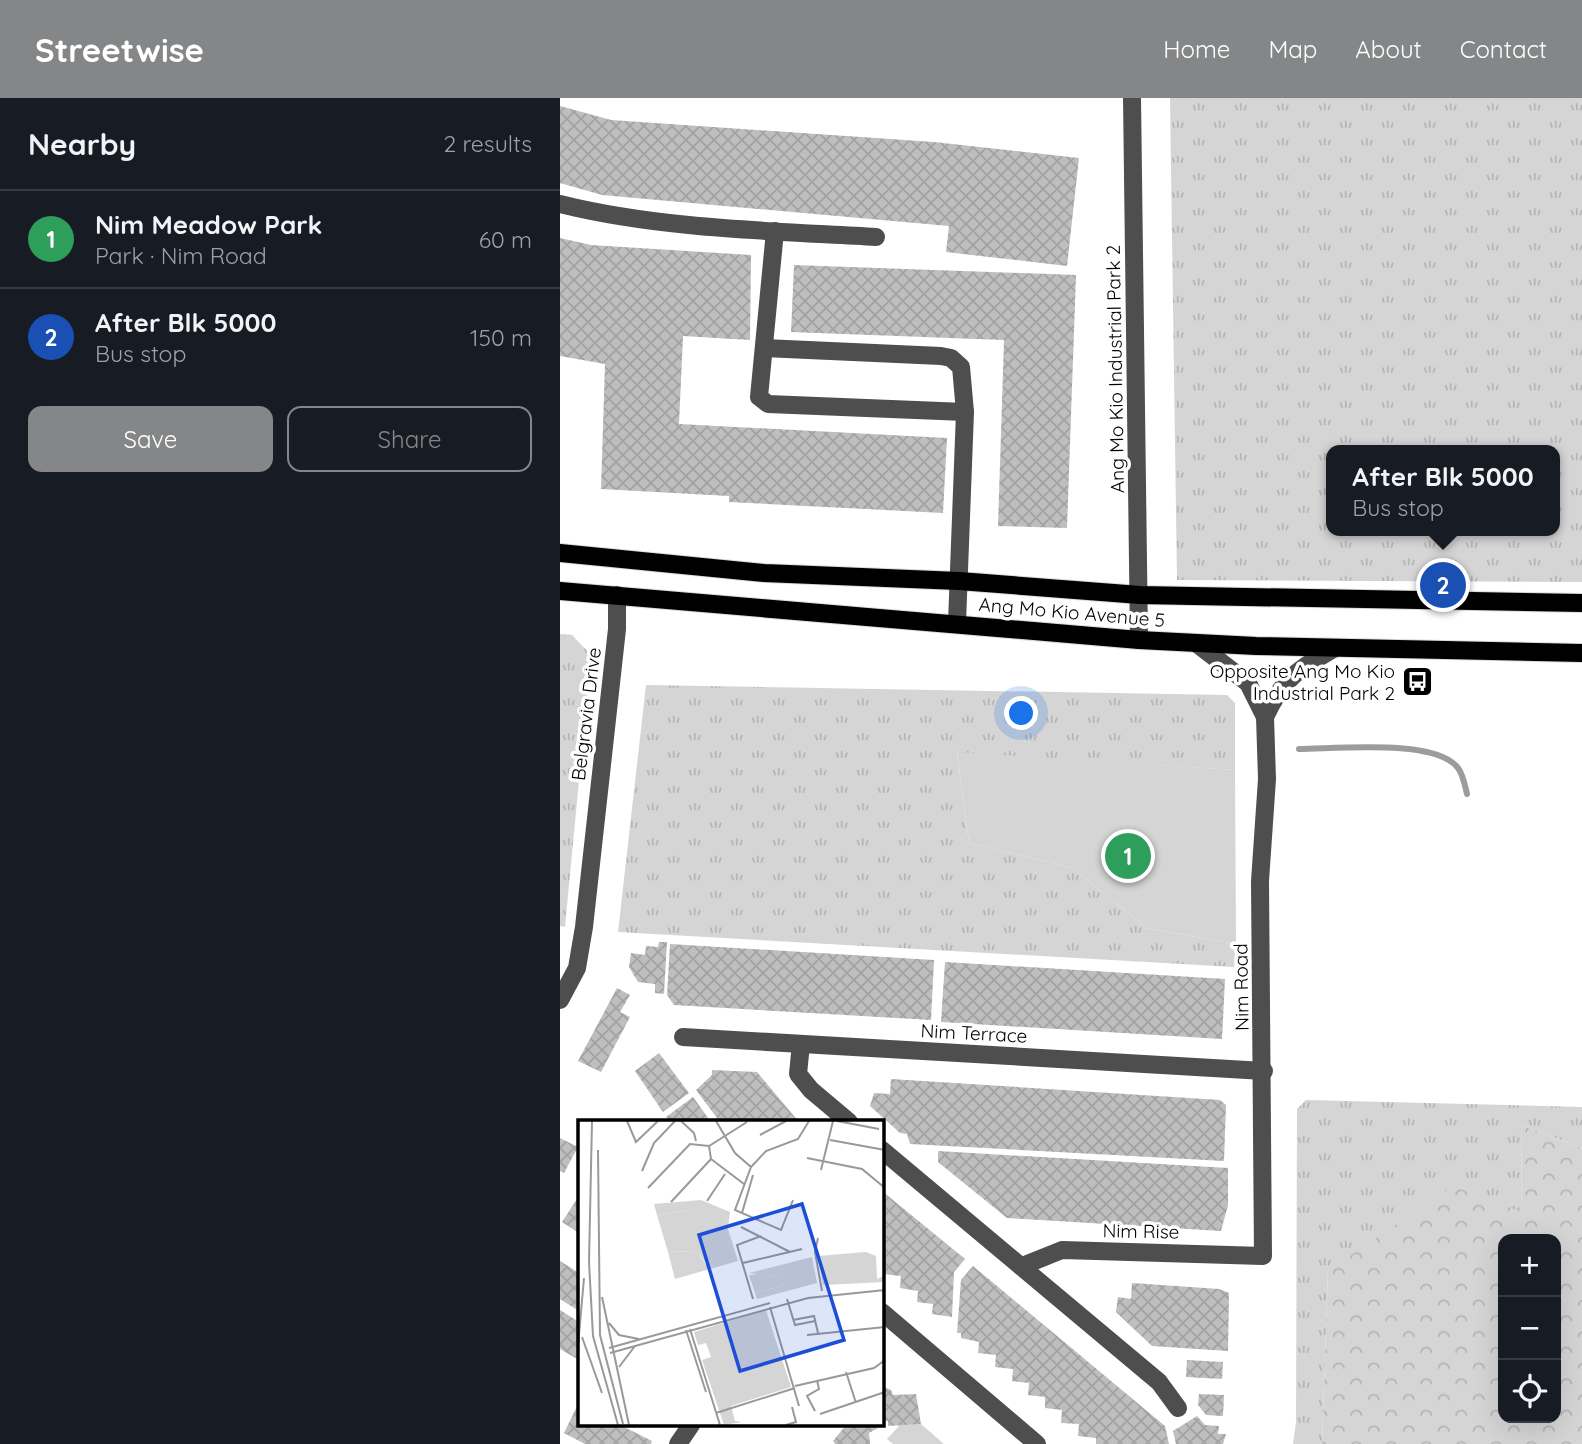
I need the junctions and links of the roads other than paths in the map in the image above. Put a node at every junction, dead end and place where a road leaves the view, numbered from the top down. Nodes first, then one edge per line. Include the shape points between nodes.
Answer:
1 (1132, 98) edge
2 (560, 204) edge
3 (775, 231) junction
4 (876, 237) dead end
5 (764, 348) junction
6 (965, 412) junction
7 (560, 552) edge
8 (959, 581) junction
9 (560, 590) edge
10 (617, 595) junction
11 (1140, 595) junction
12 (1582, 603) edge
13 (957, 622) junction
14 (1139, 640) junction
15 (1196, 643) junction
16 (1335, 648) junction
17 (1582, 653) edge
18 (1265, 717) junction
19 (560, 1000) edge
20 (683, 1037) dead end
21 (800, 1044) junction
22 (1264, 1071) junction
23 (847, 1120) edge
24 (884, 1152) edge
25 (1264, 1256) joint
26 (1022, 1266) junction
27 (884, 1314) edge
28 (1178, 1408) dead end
29 (690, 1426) edge
30 (678, 1444) edge
31 (1037, 1444) edge

1 - 11 street, Ang Mo Kio Industrial Park 2
2 - 3 street via 604,214
3 - 4 street
3 - 5 street
5 - 6 street via 951,358 961,367
5 - 6 street via 757,390 768,404
6 - 8 street
7 - 8 main road, Ang Mo Kio Avenue 5 via 764,573
8 - 11 main road, Ang Mo Kio Avenue 5
8 - 13 street
9 - 10 main road, Ang Mo Kio Avenue 5
10 - 13 main road, Ang Mo Kio Avenue 5
10 - 19 street, Belgravia Drive via 584,927 577,968
11 - 12 main road, Ang Mo Kio Avenue 5
11 - 14 street, Ang Mo Kio Industrial Park 2
13 - 14 main road, Ang Mo Kio Avenue 5
14 - 15 main road, Ang Mo Kio Avenue 5
15 - 16 main road, Ang Mo Kio Avenue 5
15 - 18 street via 1248,683
16 - 17 main road, Ang Mo Kio Avenue 5
16 - 18 street via 1297,669 1278,689
18 - 22 street, Nim Road via 1267,779 1260,881
20 - 21 street, Nim Terrace
21 - 22 street, Nim Terrace
21 - 23 street via 798,1074
22 - 25 street, Nim Road
24 - 26 street
25 - 26 street, Nim Rise via 1062,1250
26 - 28 street via 1159,1382
27 - 31 street
29 - 30 street

